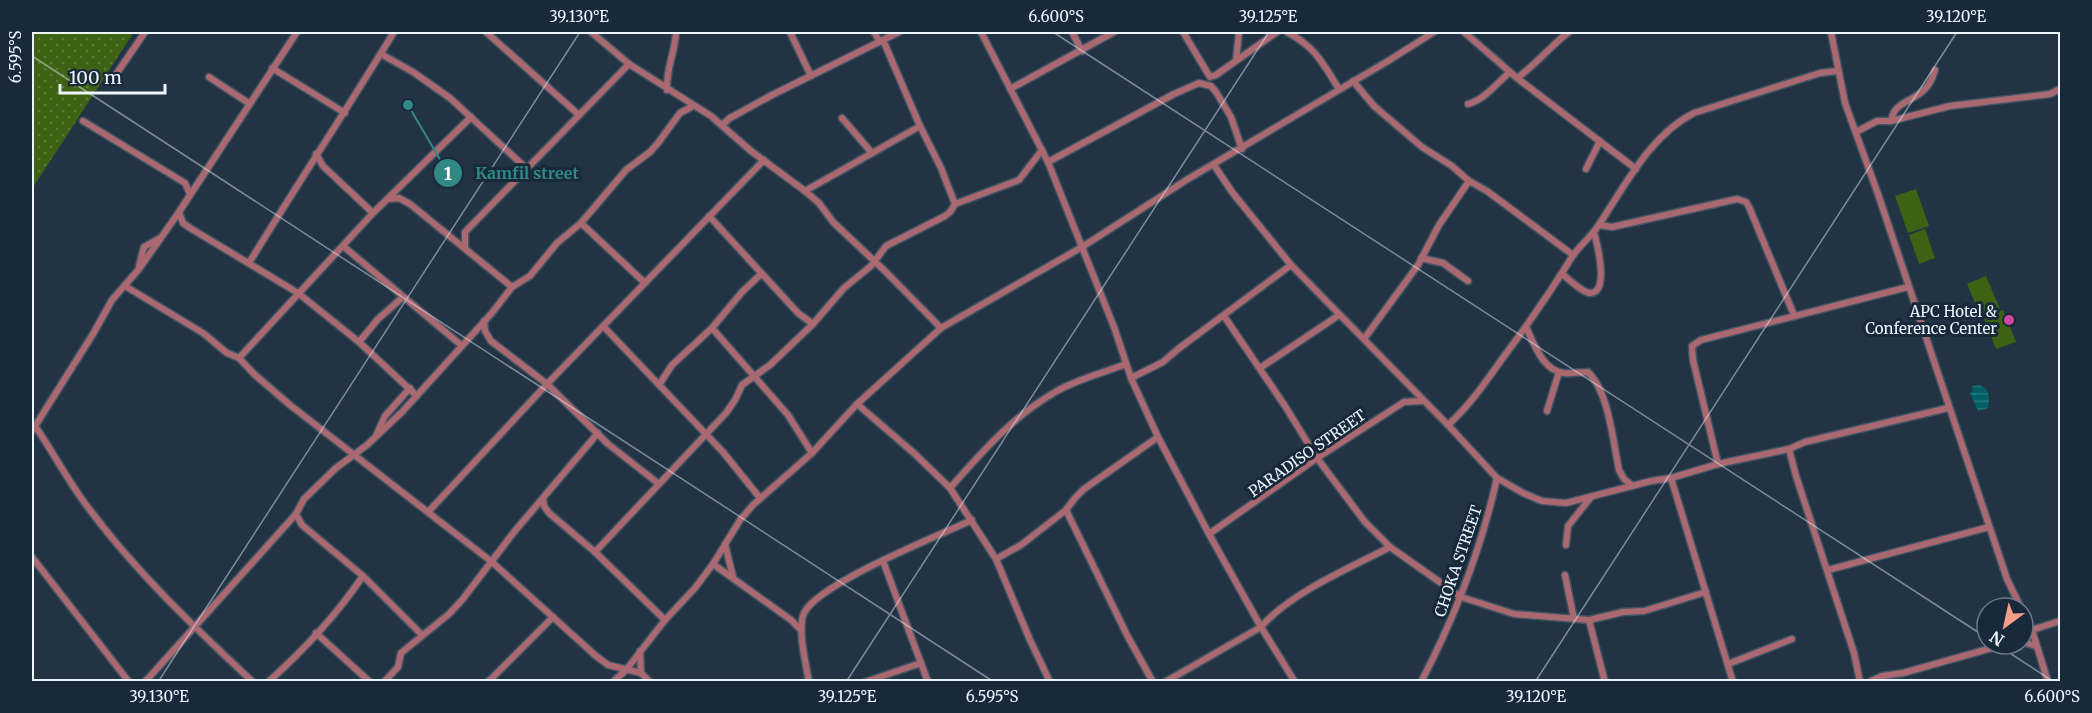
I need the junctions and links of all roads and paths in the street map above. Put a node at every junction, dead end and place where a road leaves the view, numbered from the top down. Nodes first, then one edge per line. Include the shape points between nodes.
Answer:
1 (145, 32) edge
2 (297, 32) edge
3 (394, 32) edge
4 (486, 32) edge
5 (591, 32) edge
6 (676, 32) edge
7 (789, 32) edge
8 (874, 32) edge
9 (899, 32) edge
10 (981, 32) edge
11 (1072, 32) edge
12 (1114, 32) edge
13 (1183, 32) edge
14 (1239, 32) edge
15 (1277, 32) edge
16 (1287, 32) edge
17 (1420, 32) edge
18 (1434, 32) edge
19 (1464, 32) edge
20 (1569, 32) edge
21 (1832, 32) edge
22 (1426, 38) junction
23 (881, 41) junction
24 (1082, 51) junction
25 (381, 54) junction
26 (1236, 61) junction
27 (629, 64) junction
28 (272, 68) junction
29 (1935, 70) dead end
30 (1837, 71) junction
31 (117, 72) dead end
32 (1510, 72) junction
33 (811, 76) junction
34 (209, 77) dead end
35 (1516, 78) junction
36 (1353, 81) junction
37 (1010, 88) junction
38 (1340, 88) junction
39 (2061, 89) edge
40 (668, 90) junction
41 (250, 104) junction
42 (1467, 104) dead end
43 (693, 106) junction
44 (345, 113) junction
45 (579, 115) junction
46 (471, 117) junction
47 (842, 118) dead end
48 (83, 121) dead end
49 (1891, 121) junction
50 (722, 125) junction
51 (920, 126) junction
52 (1856, 132) junction
53 (1600, 141) junction
54 (1242, 148) junction
55 (1042, 150) junction
56 (872, 153) junction
57 (316, 154) junction
58 (764, 159) junction
59 (1048, 162) junction
60 (1214, 165) junction
61 (526, 168) junction
62 (1636, 169) junction
63 (1587, 170) dead end
64 (1469, 181) junction
65 (198, 182) junction
66 (185, 183) junction
67 (400, 187) junction
68 (806, 191) junction
69 (190, 195) junction
70 (388, 199) junction
71 (402, 199) junction
72 (955, 204) junction
73 (179, 212) junction
74 (373, 213) junction
75 (710, 216) junction
76 (581, 223) junction
77 (1599, 225) junction
78 (465, 232) junction
79 (1594, 232) junction
80 (448, 234) junction
81 (343, 246) junction
82 (465, 247) junction
83 (1082, 247) junction
84 (1573, 255) junction
85 (1421, 258) junction
86 (874, 261) junction
87 (249, 263) junction
88 (1291, 265) junction
89 (761, 274) junction
90 (1562, 274) junction
91 (1468, 281) dead end
92 (645, 283) junction
93 (125, 286) junction
94 (512, 287) junction
95 (1908, 287) junction
96 (298, 293) junction
97 (403, 297) junction
98 (1339, 315) junction
99 (1794, 315) junction
100 (1224, 316) junction
101 (484, 320) junction
102 (813, 324) junction
103 (604, 327) junction
104 (1526, 327) junction
105 (712, 328) junction
106 (940, 328) junction
107 (472, 334) junction
108 (488, 336) junction
109 (1365, 339) junction
110 (359, 342) junction
111 (461, 345) junction
112 (239, 358) junction
113 (1126, 364) junction
114 (1260, 368) junction
115 (1559, 372) junction
116 (755, 377) junction
117 (1131, 378) junction
118 (547, 384) junction
119 (659, 385) junction
120 (1407, 385) junction
121 (410, 388) junction
122 (417, 396) junction
123 (1422, 401) junction
124 (1404, 402) junction
125 (857, 404) junction
126 (1948, 408) junction
127 (1547, 411) dead end
128 (1448, 425) junction
129 (33, 429) edge
130 (598, 433) junction
131 (705, 433) junction
132 (376, 437) junction
133 (1158, 437) junction
134 (1789, 448) junction
135 (812, 453) junction
136 (355, 455) junction
137 (1317, 458) junction
138 (1718, 464) junction
139 (1497, 478) junction
140 (1671, 478) junction
141 (659, 484) junction
142 (1633, 486) junction
143 (950, 488) junction
144 (1592, 495) junction
145 (760, 498) junction
146 (543, 499) junction
147 (546, 510) junction
148 (1066, 510) junction
149 (429, 511) junction
150 (531, 512) junction
151 (296, 514) junction
152 (972, 520) junction
153 (1989, 527) junction
154 (1209, 534) junction
155 (725, 544) junction
156 (1566, 545) dead end
157 (1390, 547) junction
158 (595, 552) junction
159 (32, 557) edge
160 (996, 559) junction
161 (883, 561) junction
162 (492, 562) junction
163 (713, 564) junction
164 (1828, 570) junction
165 (1565, 574) dead end
166 (363, 576) junction
167 (733, 578) junction
168 (1707, 592) junction
169 (2015, 596) edge
170 (1461, 597) junction
171 (804, 614) junction
172 (553, 617) junction
173 (1574, 619) junction
174 (665, 620) junction
175 (791, 620) junction
176 (1589, 620) junction
177 (2061, 621) edge
178 (1261, 627) junction
179 (194, 628) junction
180 (2035, 629) edge
181 (801, 630) junction
182 (316, 633) junction
183 (422, 635) junction
184 (1792, 639) dead end
185 (2035, 643) edge
186 (2036, 646) joint
187 (640, 651) junction
188 (1975, 653) edge
189 (921, 663) junction
190 (1728, 664) junction
191 (626, 670) junction
192 (641, 673) junction
193 (129, 681) edge
194 (146, 681) edge
195 (253, 681) edge
196 (268, 681) edge
197 (370, 681) edge
198 (384, 681) edge
199 (488, 681) edge
200 (613, 681) edge
201 (650, 681) edge
202 (809, 681) edge
203 (866, 681) edge
204 (928, 681) edge
205 (1050, 681) edge
206 (1153, 681) edge
207 (1165, 681) edge
208 (1295, 681) edge
209 (1421, 681) edge
210 (1605, 681) edge
211 (1733, 681) edge
212 (1860, 681) edge
213 (1869, 681) edge
214 (2048, 681) edge

1 - 31 street
2 - 28 street
3 - 25 street
4 - 45 street
5 - 27 street
6 - 40 street via 667,69
7 - 33 street
8 - 23 street
9 - 23 street
10 - 37 street
11 - 24 street
12 - 24 street
13 - 26 street via 1210,77
14 - 26 street
15 - 26 street
16 - 38 street via 1315,51
17 - 22 street
18 - 22 street
19 - 32 street
20 - 35 street
21 - 30 street
22 - 36 street
23 - 33 street
23 - 51 street
24 - 37 street
25 - 44 street
25 - 46 street via 433,85
27 - 40 street
27 - 45 street
28 - 41 street
28 - 44 street
29 - 49 street via 1925,90 1898,106
30 - 52 street
30 - 62 street via 1820,73 1688,116 1664,132
32 - 35 street
32 - 42 street via 1480,101
33 - 50 street
34 - 41 street
35 - 53 street
36 - 38 street
36 - 64 street via 1374,106
37 - 55 street
38 - 54 street
39 - 49 street via 2050,94 1950,106
40 - 43 street
41 - 65 street
43 - 50 street
43 - 76 street via 680,113 650,152 626,170
44 - 57 street
45 - 61 street
46 - 61 street
46 - 67 street
47 - 56 street
48 - 66 street
49 - 52 street via 1877,121
50 - 58 street
51 - 56 street
51 - 72 street
52 - 95 street
53 - 62 street
53 - 63 street
54 - 59 street via 1216,92 1199,83
54 - 60 street
55 - 59 street
55 - 72 street via 1018,180
56 - 68 street
57 - 74 street via 323,166
57 - 87 street
58 - 68 street
58 - 75 street
59 - 83 street
60 - 83 street
60 - 88 street
61 - 78 street
62 - 77 street
64 - 84 street
64 - 85 street
65 - 66 street
65 - 69 street
66 - 69 street
67 - 70 street
67 - 71 street
68 - 86 street
69 - 73 street
70 - 71 street
70 - 74 street
71 - 80 street
72 - 86 street via 945,216 886,246
73 - 87 street via 183,223
73 - 93 street
74 - 81 street
75 - 89 street
75 - 92 street
76 - 92 street
76 - 94 street via 557,243 530,276
77 - 79 street
77 - 99 street via 1612,227 1743,200
78 - 80 street
78 - 82 street
79 - 84 street
79 - 90 street via 1601,271 1597,290 1587,293
80 - 82 street
81 - 96 street
81 - 97 street
82 - 94 street
83 - 106 street
83 - 113 street
84 - 90 street
85 - 91 street via 1443,263
85 - 109 street
86 - 102 street
86 - 106 street
87 - 96 street
88 - 98 street
88 - 100 street
89 - 102 street
89 - 105 street
90 - 104 street
92 - 103 street
93 - 112 street
93 - 129 street via 112,300
94 - 101 street
95 - 99 street
95 - 126 street
96 - 110 street
96 - 112 street
97 - 110 street
97 - 111 street
98 - 109 street
98 - 114 street
99 - 138 street via 1701,340 1692,346
100 - 114 street
100 - 117 street via 1163,362
101 - 107 street
101 - 108 street
102 - 116 street
103 - 118 street
103 - 119 street
104 - 115 street via 1538,353
104 - 128 street via 1470,405
105 - 116 street
105 - 119 street via 672,365
106 - 125 street
107 - 108 street
107 - 111 street
108 - 118 street
109 - 120 street
110 - 121 street
111 - 122 street
112 - 136 street via 290,405
113 - 117 street
113 - 143 street via 1078,381 1034,406 1012,422
114 - 137 street
115 - 127 street
115 - 142 street via 1588,372 1596,380 1619,470
116 - 131 street via 742,385 726,413
116 - 135 street via 788,415
117 - 133 street
118 - 130 street
118 - 149 street
119 - 131 street
120 - 123 street
120 - 124 street
121 - 122 street
121 - 132 street via 385,416
122 - 132 street
123 - 124 street, PARADISO STREET
123 - 128 street
124 - 137 street, PARADISO STREET
125 - 135 street
125 - 143 street
126 - 134 street
126 - 153 street
128 - 139 street
129 - 179 street via 86,506
130 - 141 street
130 - 146 street
131 - 141 street
131 - 145 street
132 - 136 street
133 - 148 street via 1084,489
133 - 154 street
134 - 138 street
134 - 164 street
135 - 145 street
136 - 149 street
136 - 151 street via 304,499
137 - 154 street, PARADISO STREET
137 - 157 street via 1347,501
138 - 140 street
139 - 144 street via 1542,501 1566,503
139 - 170 street, CHOKA STREET
140 - 142 street
140 - 168 street
141 - 158 street
142 - 144 street
143 - 152 street
144 - 156 street via 1568,526
145 - 155 street
146 - 147 street
146 - 150 street
147 - 150 street
147 - 158 street
148 - 160 street
148 - 206 street
149 - 162 street
150 - 162 street
151 - 166 street via 302,525
151 - 179 street
152 - 160 street
152 - 161 street
153 - 164 street
153 - 169 street
154 - 178 street
155 - 163 street
155 - 167 street
157 - 170 street
157 - 178 street via 1301,595
158 - 174 street
159 - 193 street
160 - 205 street
161 - 171 street via 850,576 811,604
161 - 189 street
162 - 172 street
162 - 183 street via 449,614
163 - 167 street
163 - 174 street
164 - 212 street
165 - 173 street
166 - 182 street
166 - 183 street
167 - 175 street
168 - 176 street via 1644,611
168 - 190 street
170 - 173 street via 1514,614
170 - 209 street, CHOKA STREET
171 - 175 street
171 - 181 street
172 - 191 street via 608,665
172 - 199 street
173 - 176 street
174 - 187 street
175 - 181 street
176 - 210 street
177 - 180 street
178 - 207 street
178 - 208 street
179 - 194 street
179 - 195 street
181 - 202 street
182 - 196 street
182 - 197 street
183 - 198 street via 401,653 398,667
184 - 190 street
185 - 186 street
186 - 214 street
187 - 191 street
187 - 192 street
188 - 213 street
189 - 203 street
189 - 204 street
190 - 211 street
191 - 192 street
191 - 200 street
192 - 201 street

